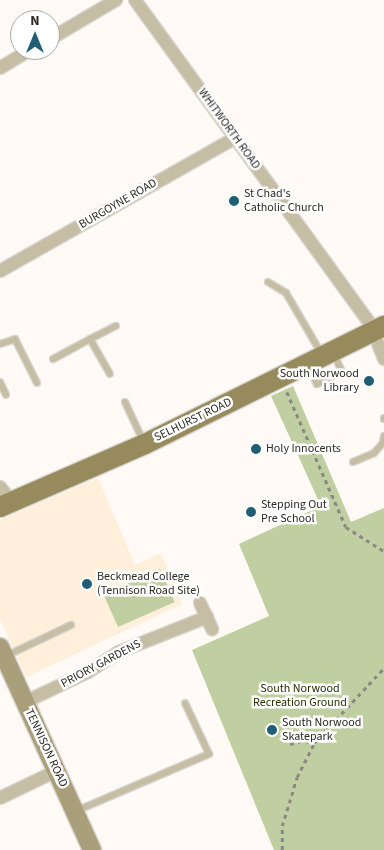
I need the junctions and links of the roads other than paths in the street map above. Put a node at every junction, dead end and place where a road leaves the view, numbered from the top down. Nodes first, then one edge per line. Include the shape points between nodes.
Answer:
1 (116, 0) edge
2 (135, 0) edge
3 (60, 32) edge
4 (13, 60) edge
5 (0, 68) edge
6 (236, 138) junction
7 (0, 271) edge
8 (268, 282) dead end
9 (116, 326) dead end
10 (379, 329) edge
11 (90, 339) junction
12 (0, 344) edge
13 (321, 357) junction
14 (53, 359) dead end
15 (384, 359) edge
16 (110, 374) dead end
17 (0, 382) edge
18 (37, 383) dead end
19 (6, 395) dead end
20 (125, 402) dead end
21 (384, 436) edge
22 (145, 444) junction
23 (353, 462) dead end
24 (4, 499) edge
25 (200, 602) dead end
26 (71, 625) dead end
27 (2, 652) edge
28 (24, 702) junction
29 (185, 703) dead end
30 (56, 771) junction
31 (0, 798) edge
32 (74, 811) junction
33 (92, 850) edge

1 - 3 street
2 - 6 street, WHITWORTH ROAD
4 - 5 street
6 - 7 street, BURGOYNE ROAD
6 - 10 street, WHITWORTH ROAD via 356,303
8 - 13 lane via 286,292
9 - 11 lane
10 - 13 main road, SELHURST ROAD
10 - 15 street, WHITWORTH ROAD
11 - 14 lane
11 - 16 lane
12 - 18 lane via 15,340
13 - 22 main road, SELHURST ROAD
17 - 19 lane
20 - 22 lane
21 - 23 lane via 383,443 374,453
22 - 24 main road, SELHURST ROAD
25 - 28 street, PRIORY GARDENS via 209,623 119,652 88,672
26 - 27 lane
27 - 28 street, TENNISON ROAD
28 - 30 street, TENNISON ROAD
29 - 32 lane via 209,754
30 - 31 street
30 - 32 street, TENNISON ROAD
32 - 33 street, TENNISON ROAD

